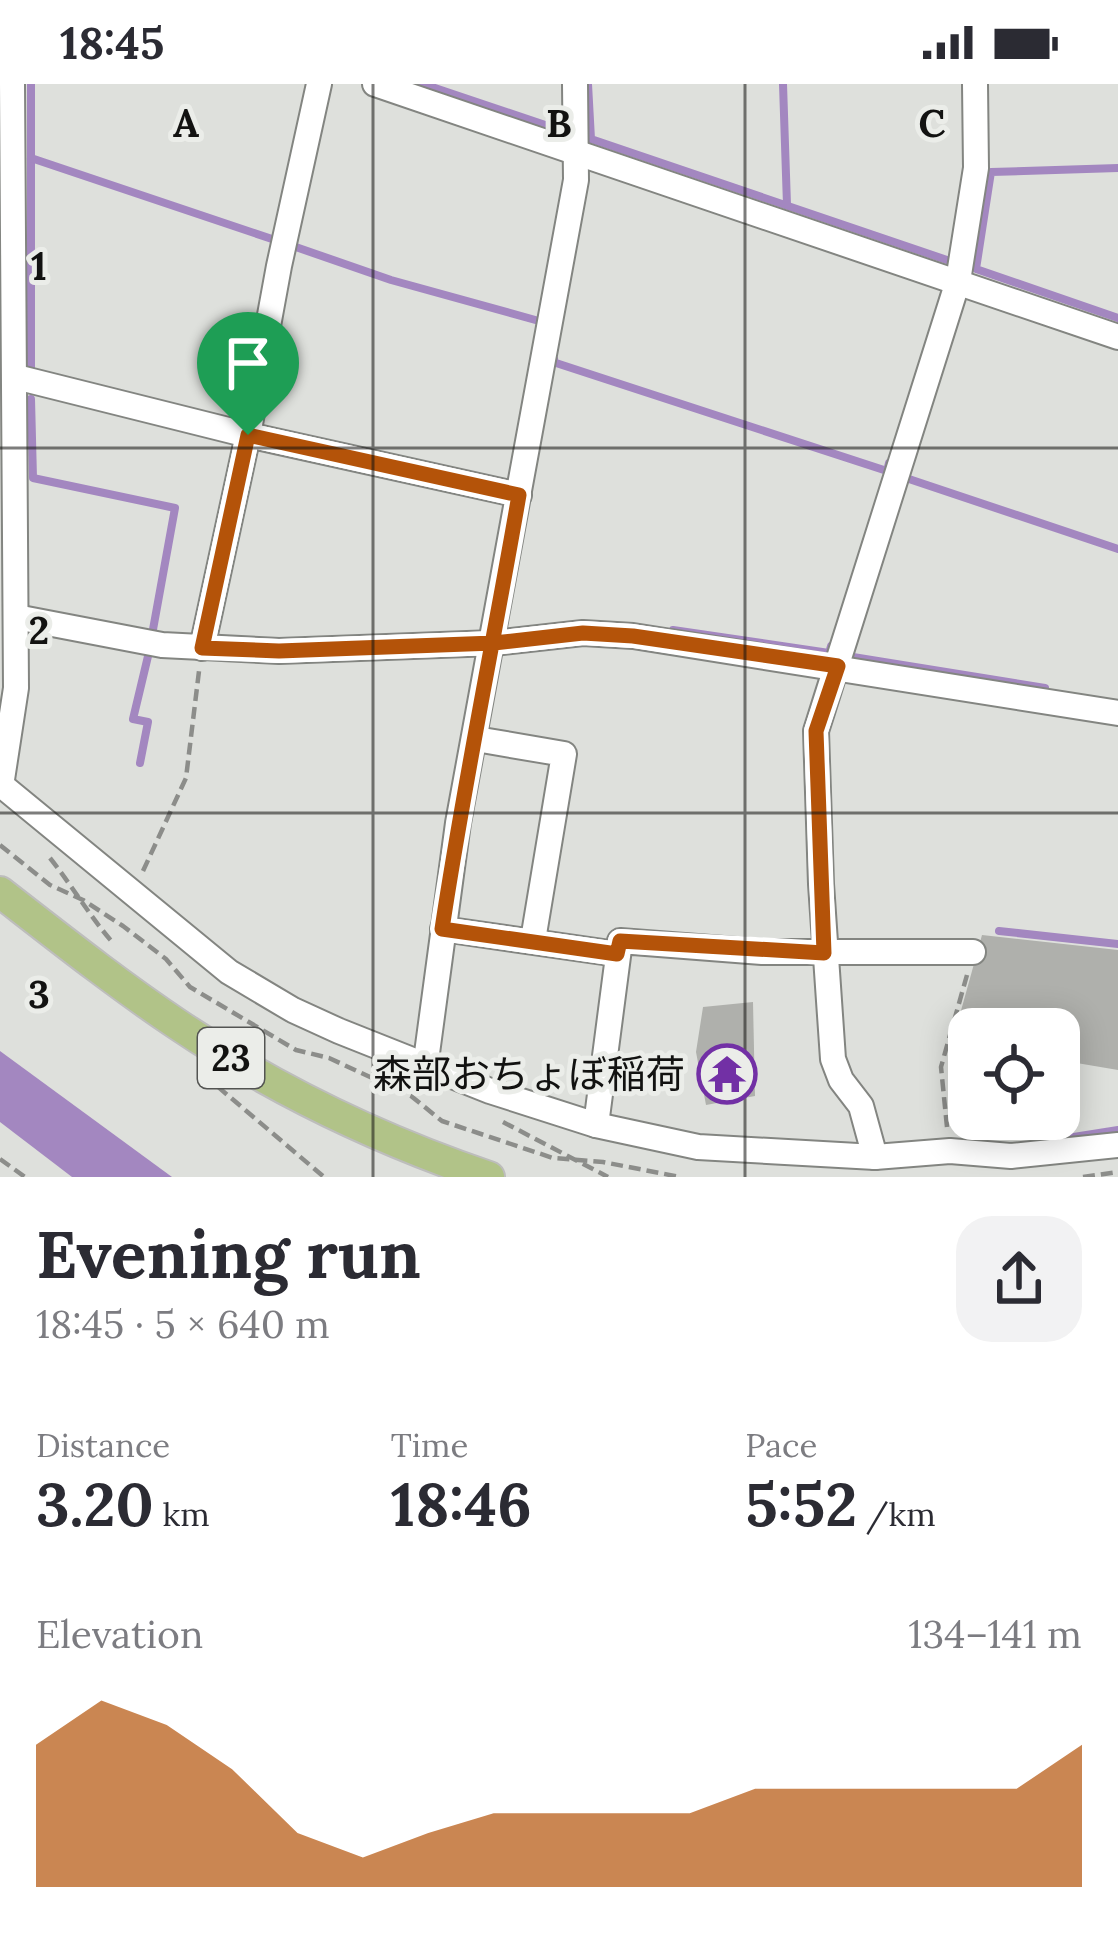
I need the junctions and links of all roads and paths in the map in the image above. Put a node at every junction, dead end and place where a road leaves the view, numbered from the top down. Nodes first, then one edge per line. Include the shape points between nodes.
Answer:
1 (12, 84) edge
2 (319, 84) edge
3 (375, 84) edge
4 (575, 84) edge
5 (975, 84) edge
6 (577, 153) junction
7 (958, 281) junction
8 (1118, 337) edge
9 (16, 377) junction
10 (248, 435) junction
11 (519, 495) junction
12 (8, 502) edge
13 (16, 617) junction
14 (494, 643) junction
15 (202, 648) junction
16 (838, 666) junction
17 (1118, 713) edge
18 (476, 739) junction
19 (1, 785) edge
20 (38, 844) dead end
21 (0, 892) edge
22 (131, 895) junction
23 (442, 929) junction
24 (533, 940) junction
25 (117, 948) dead end
26 (974, 952) joint
27 (824, 953) junction
28 (617, 954) junction
29 (176, 1024) junction
30 (425, 1068) junction
31 (496, 1119) dead end
32 (596, 1125) junction
33 (1118, 1145) edge
34 (950, 1151) junction
35 (875, 1157) junction
36 (0, 1159) edge
37 (1118, 1172) edge
38 (25, 1177) edge
39 (324, 1177) edge
40 (489, 1177) edge
41 (608, 1177) edge
42 (1083, 1177) edge

1 - 9 street
2 - 10 street
3 - 6 street
4 - 6 street
5 - 7 street via 976,168
6 - 7 street
6 - 11 street
7 - 8 street
7 - 16 street
9 - 10 street
9 - 12 street
10 - 11 street
10 - 15 street
11 - 14 street
12 - 13 street
13 - 15 street
13 - 19 street via 16,688
14 - 15 street
14 - 16 street via 633,636
14 - 18 street
15 - 22 path via 186,778
16 - 17 street
16 - 27 street via 816,731
18 - 23 street
18 - 24 street via 564,754
19 - 22 street
20 - 25 path
21 - 29 main road, 23
22 - 30 street via 292,1010
23 - 24 street
23 - 30 street
24 - 28 street
26 - 27 street
26 - 34 path via 941,1067
27 - 28 street via 620,941
27 - 35 street via 833,1059 861,1106
28 - 32 street
29 - 39 path via 189,1063
29 - 40 main road, 23 via 352,1121
30 - 32 street
31 - 41 path
32 - 35 street via 698,1147
33 - 34 street via 1011,1156
34 - 35 street
36 - 38 path
37 - 42 path

